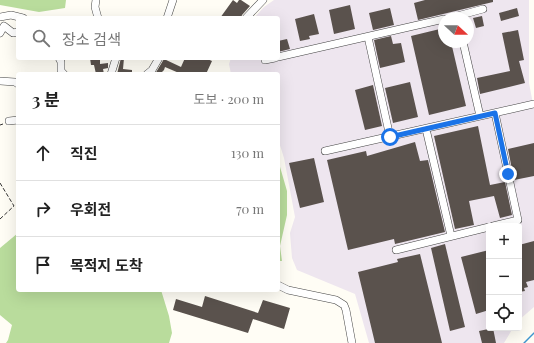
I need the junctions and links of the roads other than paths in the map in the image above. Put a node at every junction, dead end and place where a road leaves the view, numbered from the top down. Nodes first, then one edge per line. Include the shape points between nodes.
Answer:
1 (96, 0) edge
2 (173, 0) edge
3 (263, 0) edge
4 (483, 9) dead end
5 (474, 12) edge
6 (0, 16) edge
7 (16, 16) edge
8 (98, 16) edge
9 (167, 16) edge
10 (248, 16) edge
11 (438, 20) edge
12 (16, 32) edge
13 (0, 33) edge
14 (368, 37) junction
15 (464, 48) edge
16 (280, 57) edge
17 (60, 60) edge
18 (115, 60) edge
19 (158, 60) edge
20 (62, 72) edge
21 (112, 72) edge
22 (150, 72) edge
23 (0, 81) edge
24 (16, 83) edge
25 (534, 104) edge
26 (495, 113) junction
27 (480, 116) junction
28 (16, 120) edge
29 (9, 121) dead end
30 (426, 129) junction
31 (390, 137) junction
32 (325, 151) dead end
33 (506, 223) edge
34 (486, 228) edge
35 (451, 236) junction
36 (396, 250) dead end
37 (280, 286) edge
38 (352, 343) edge

1 - 8 street
2 - 9 street
3 - 10 street
4 - 5 street
6 - 7 street
11 - 14 street
12 - 13 street via 4,26
14 - 16 street
14 - 31 street
15 - 27 street
17 - 20 street
18 - 21 street
19 - 22 street
23 - 24 street
25 - 26 street
26 - 27 street
26 - 33 street via 518,220
27 - 30 street
28 - 29 street
30 - 31 street
30 - 35 street
31 - 32 street
34 - 35 street
35 - 36 street
37 - 38 street via 336,300 344,305

